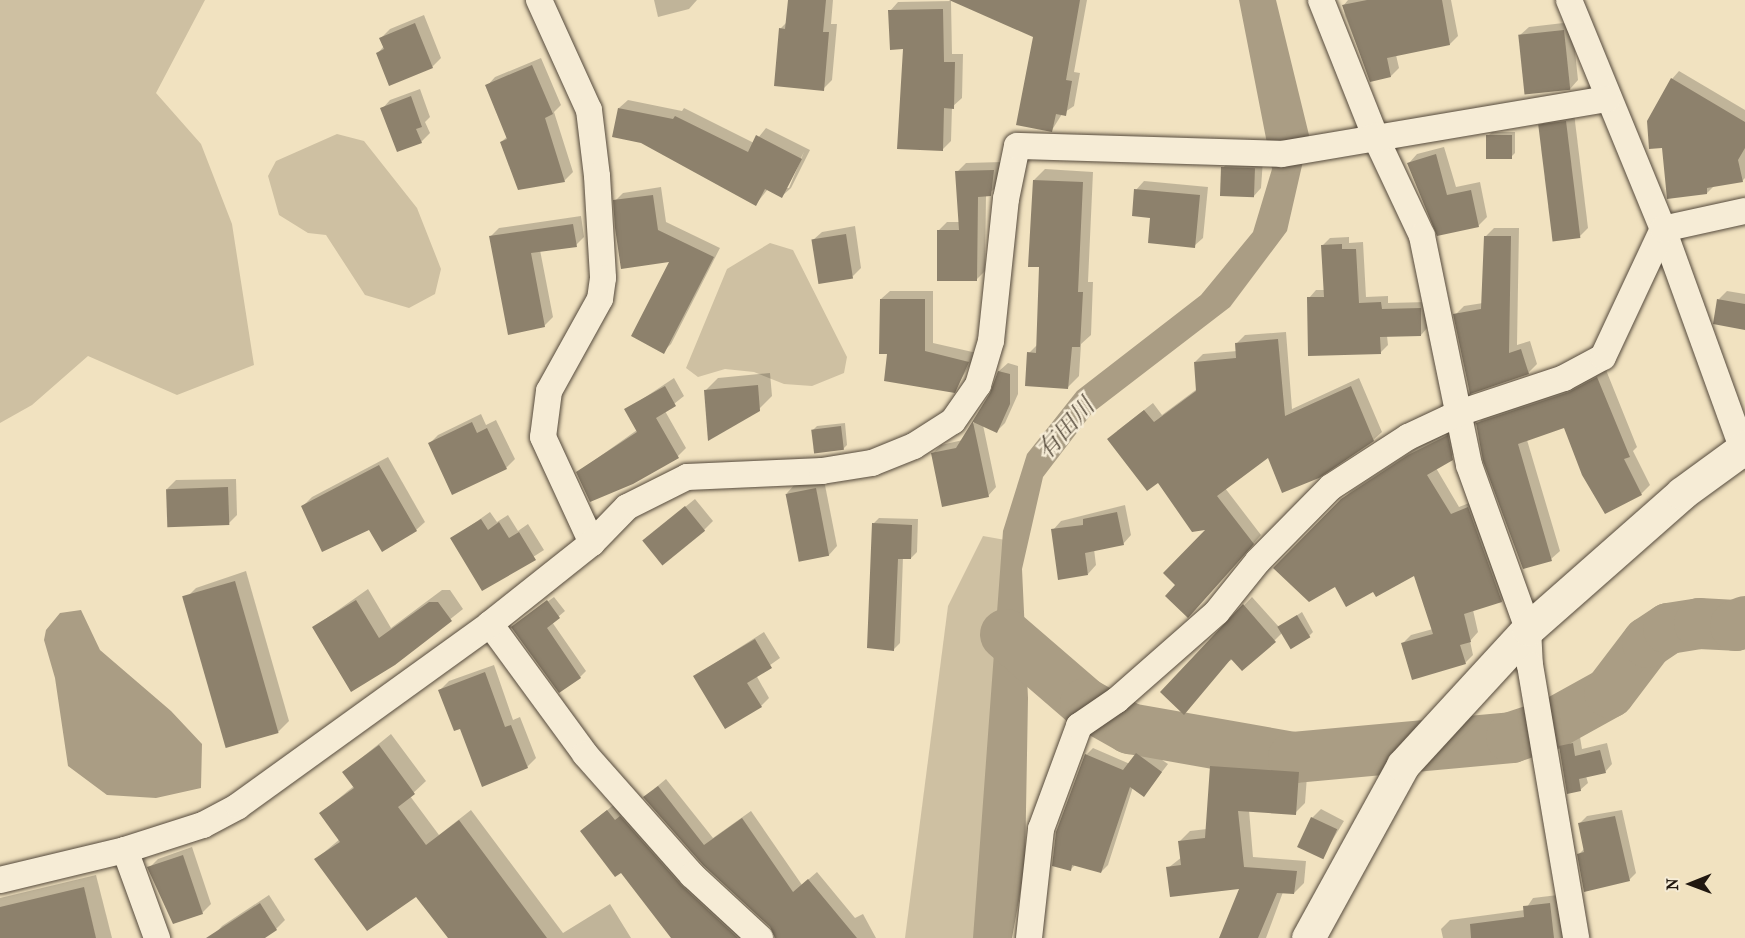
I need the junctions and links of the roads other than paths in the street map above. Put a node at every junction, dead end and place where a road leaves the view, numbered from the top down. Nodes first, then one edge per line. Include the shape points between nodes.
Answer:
1 (539, 0) edge
2 (1321, 0) edge
3 (1569, 0) edge
4 (1607, 99) junction
5 (1374, 136) junction
6 (1745, 211) edge
7 (1663, 229) junction
8 (1459, 413) junction
9 (1744, 450) edge
10 (592, 543) junction
11 (490, 624) junction
12 (1528, 629) junction
13 (124, 850) junction
14 (0, 880) edge
15 (157, 938) edge
16 (759, 938) edge
17 (1029, 938) edge
18 (1308, 938) edge
19 (1576, 938) edge

1 - 10 street via 590,110 597,176 603,278 600,299 549,391 543,436
2 - 5 street
3 - 4 street
4 - 5 street
4 - 7 street
5 - 8 street via 1422,236
5 - 10 street via 1282,154 1017,146 1006,199 991,341 978,385 953,421 914,446 872,463 822,471 687,477 627,507
6 - 7 street
7 - 8 street via 1603,357 1564,378
7 - 9 street
8 - 12 street via 1469,465
8 - 17 street via 1408,436 1332,487 1258,561 1217,612 1117,700 1079,726 1041,829
9 - 12 street via 1682,493
10 - 11 street
11 - 13 street via 238,806 203,825
11 - 16 street via 585,754 692,875
12 - 18 street via 1403,765
12 - 19 street
13 - 14 street
13 - 15 street

